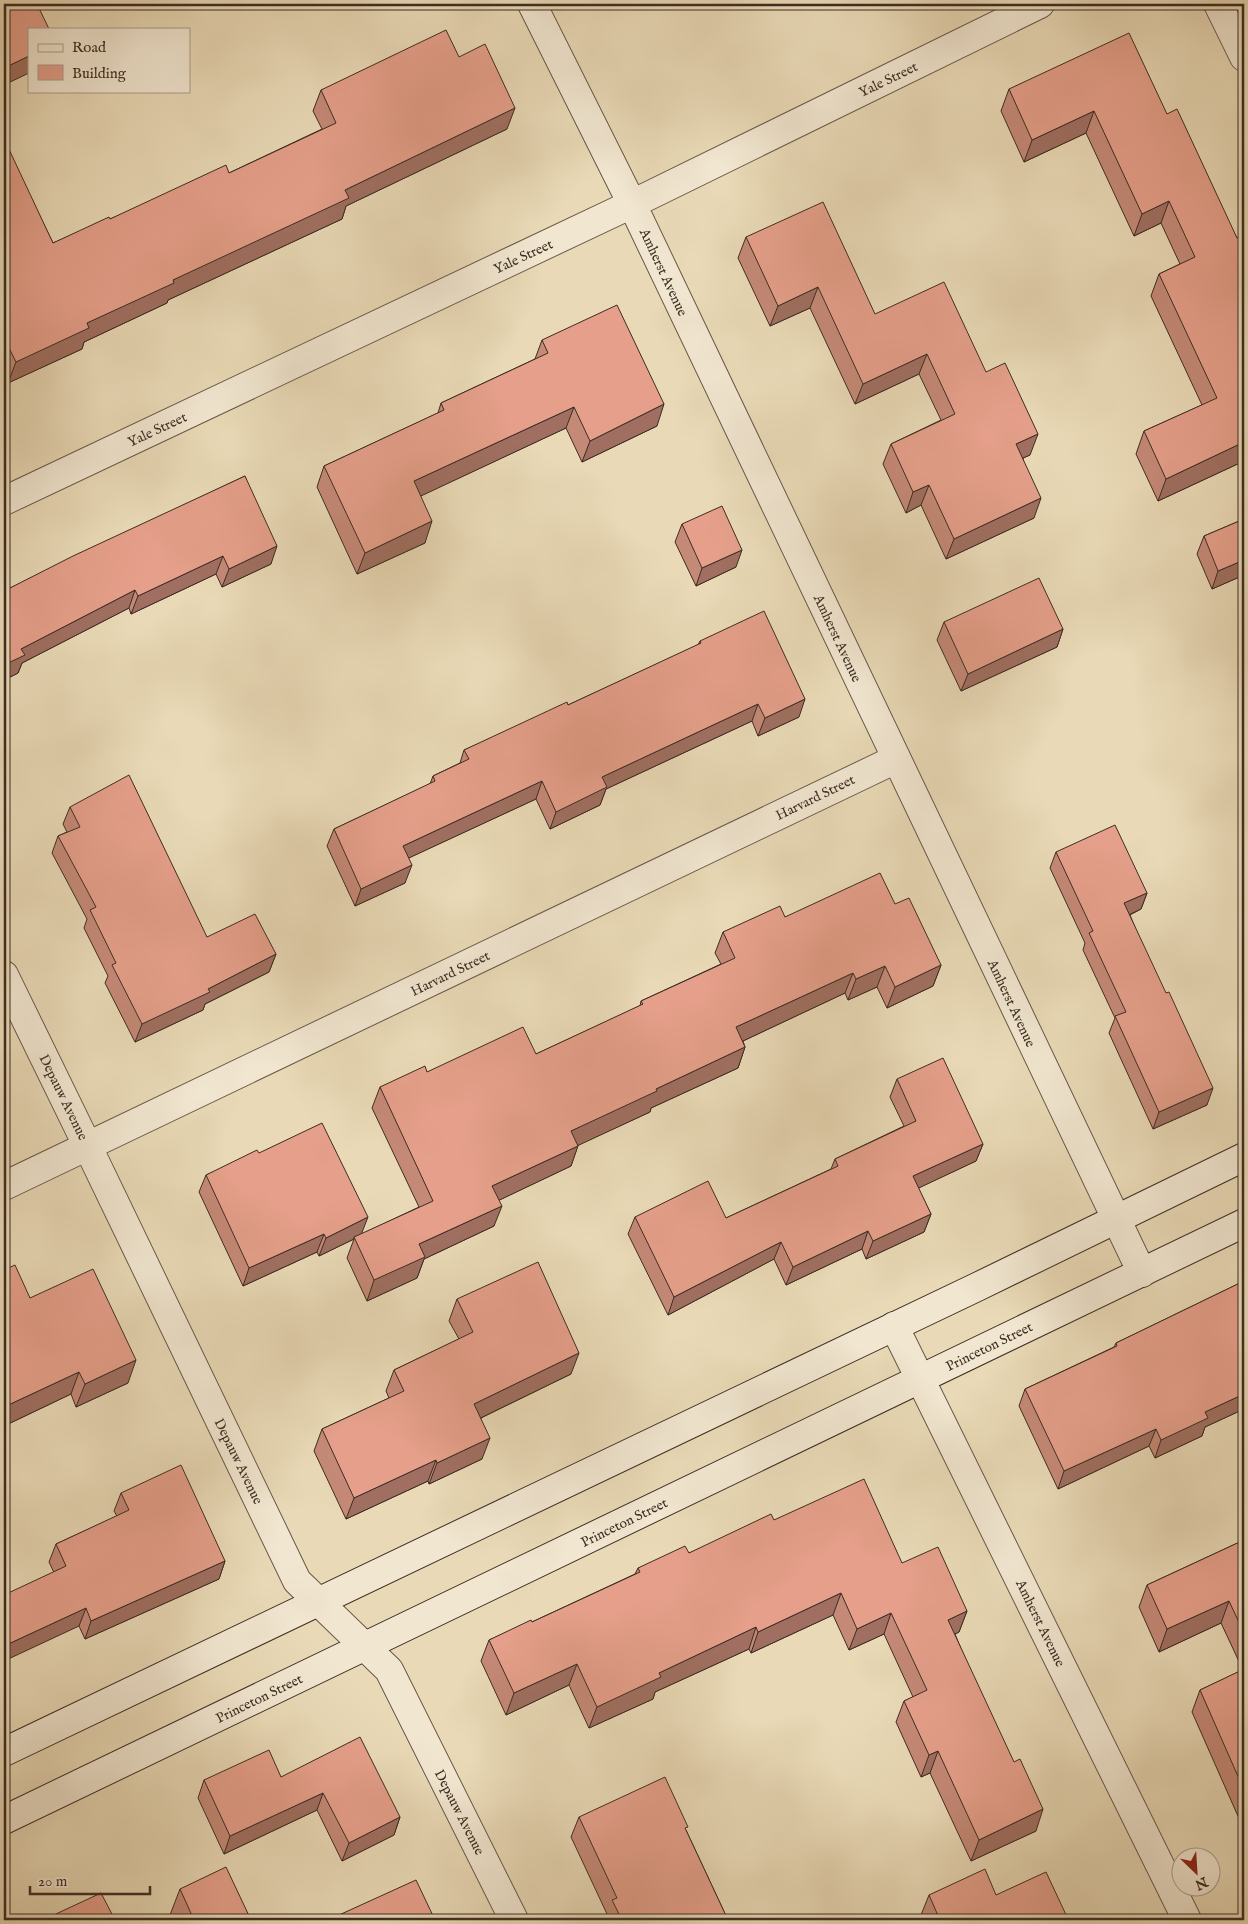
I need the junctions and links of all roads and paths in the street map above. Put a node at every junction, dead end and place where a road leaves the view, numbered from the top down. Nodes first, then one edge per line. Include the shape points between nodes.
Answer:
1 (532, 4) edge
2 (1040, 4) edge
3 (1218, 4) edge
4 (1244, 56) edge
5 (632, 204) junction
6 (4, 501) edge
7 (896, 759) junction
8 (4, 975) edge
9 (88, 1147) junction
10 (1244, 1157) edge
11 (4, 1186) edge
12 (1115, 1220) junction
13 (1244, 1223) edge
14 (1142, 1272) junction
15 (894, 1326) junction
16 (920, 1380) junction
17 (320, 1602) junction
18 (365, 1646) junction
19 (4, 1752) edge
20 (4, 1820) edge
21 (514, 1920) edge
22 (1188, 1920) edge

1 - 5 street, Amherst Avenue
2 - 5 street, Yale Street
3 - 4 street
5 - 6 street, Yale Street
5 - 7 street, Amherst Avenue
7 - 9 street, Harvard Street
7 - 12 street, Amherst Avenue
8 - 9 street, Depauw Avenue
9 - 11 street, Harvard Street
9 - 17 street, Depauw Avenue via 297,1581
10 - 12 street
12 - 14 street, Amherst Avenue
12 - 15 street
13 - 14 street, Princeton Street
14 - 16 street, Princeton Street
15 - 16 street, Amherst Avenue
15 - 17 street
16 - 18 street, Princeton Street
16 - 22 street, Amherst Avenue
17 - 18 street, Depauw Avenue
17 - 19 street
18 - 20 street, Princeton Street
18 - 21 street, Depauw Avenue via 389,1670

